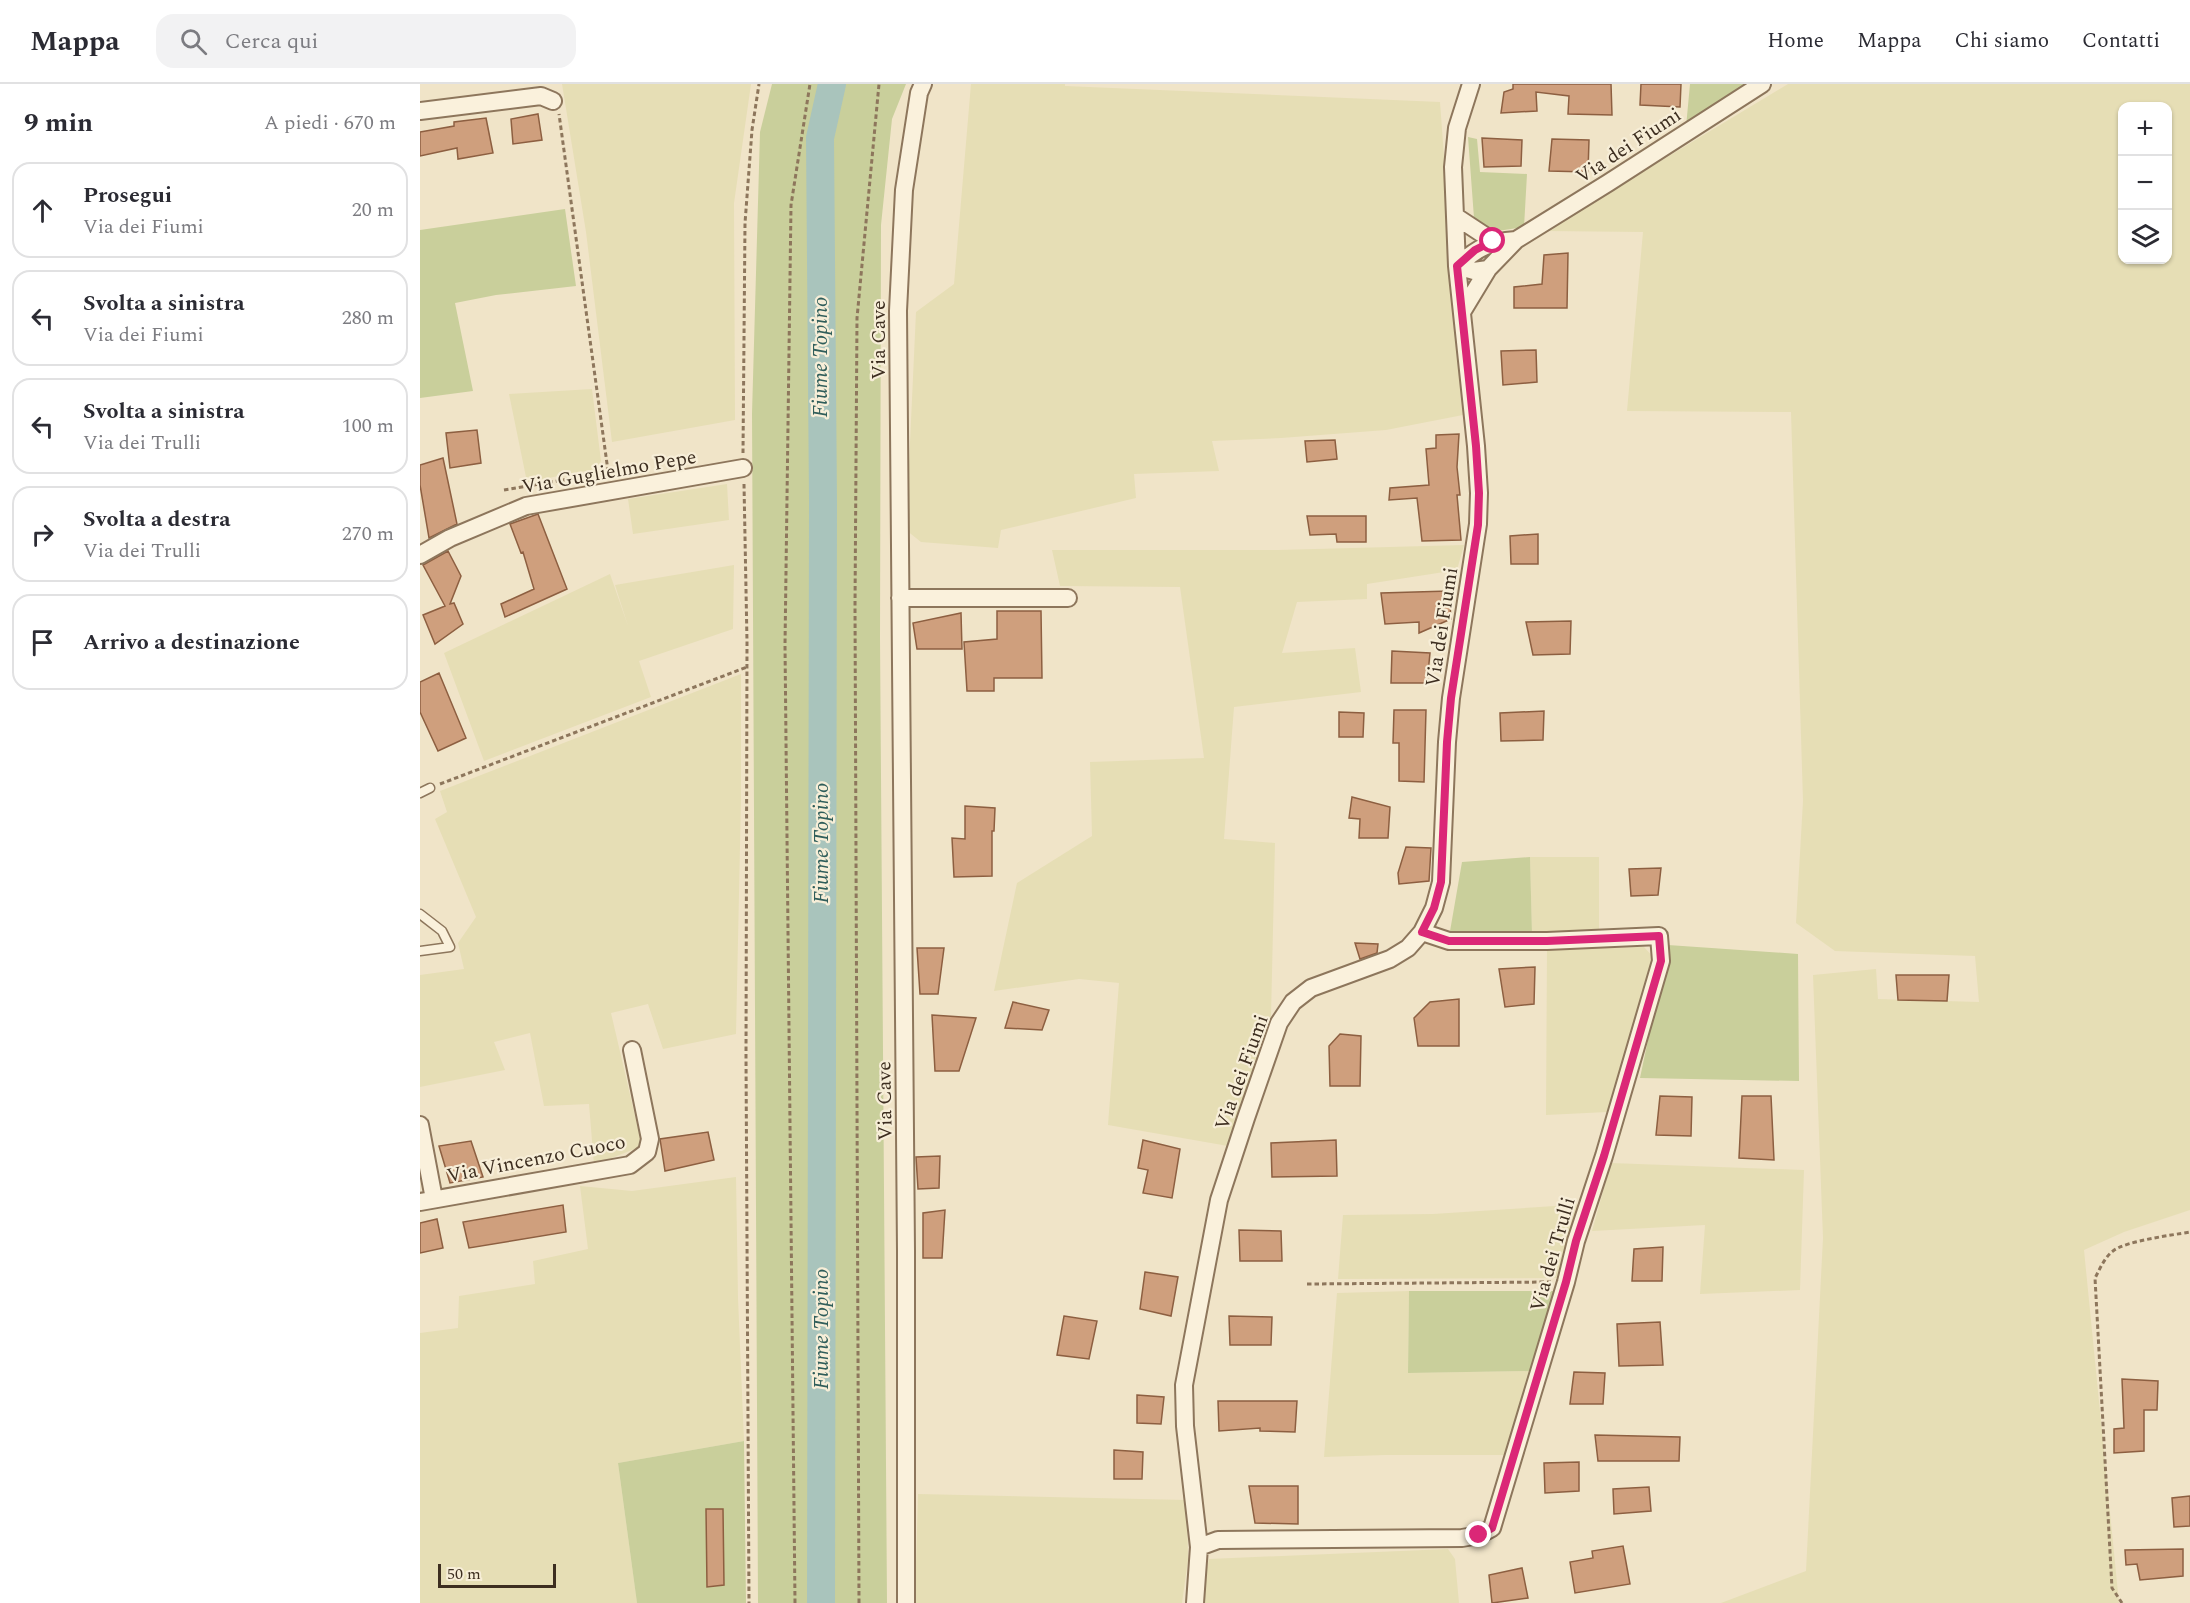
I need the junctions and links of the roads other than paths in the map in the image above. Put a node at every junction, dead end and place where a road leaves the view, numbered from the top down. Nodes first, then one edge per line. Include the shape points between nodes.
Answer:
1 (922, 84) edge
2 (1471, 84) edge
3 (1761, 84) edge
4 (553, 101) road end
5 (420, 111) edge
6 (1455, 216) junction
7 (1516, 240) junction
8 (1493, 241) junction
9 (1457, 266) junction
10 (1488, 269) junction
11 (1462, 313) junction
12 (743, 468) road end
13 (420, 555) edge
14 (900, 598) junction
15 (1068, 598) dead end
16 (430, 788) road end
17 (420, 793) edge
18 (420, 914) edge
19 (1422, 932) junction
20 (420, 951) edge
21 (632, 1050) dead end
22 (420, 1125) edge
23 (427, 1200) edge
24 (1200, 1547) junction
25 (906, 1603) edge
26 (1195, 1603) edge

1 - 14 street, Via Cave via 904,190 898,311
2 - 6 street, Via dei Fiumi via 1457,128 1453,167
3 - 7 street, Via dei Fiumi
4 - 5 street via 541,96
6 - 8 street
6 - 9 street, Via dei Fiumi
7 - 8 street, Via dei Fiumi
7 - 10 street, Via dei Fiumi
8 - 9 street, Via dei Fiumi
9 - 10 street via 1474,272
9 - 11 street, Via dei Fiumi
10 - 11 street, Via dei Fiumi
11 - 19 street, Via dei Fiumi via 1476,446 1478,525 1451,698 1441,882
12 - 13 street, Via Guglielmo Pepe via 526,506
14 - 15 street
14 - 25 street, Via Cave
16 - 17 lane
18 - 20 lane via 442,931 450,947
19 - 24 street, Via dei Fiumi via 1408,948 1390,959 1311,988 1293,1002 1279,1023 1220,1200 1184,1385 1185,1426
19 - 24 street, Via dei Trulli via 1449,941 1659,936 1661,961 1492,1528 1462,1538 1218,1540
21 - 23 street, Via Vincenzo Cuoco via 650,1139 647,1152 639,1159 630,1165
22 - 23 street, Via Vincenzo Cuoco
24 - 26 street, Via dei Fiumi

